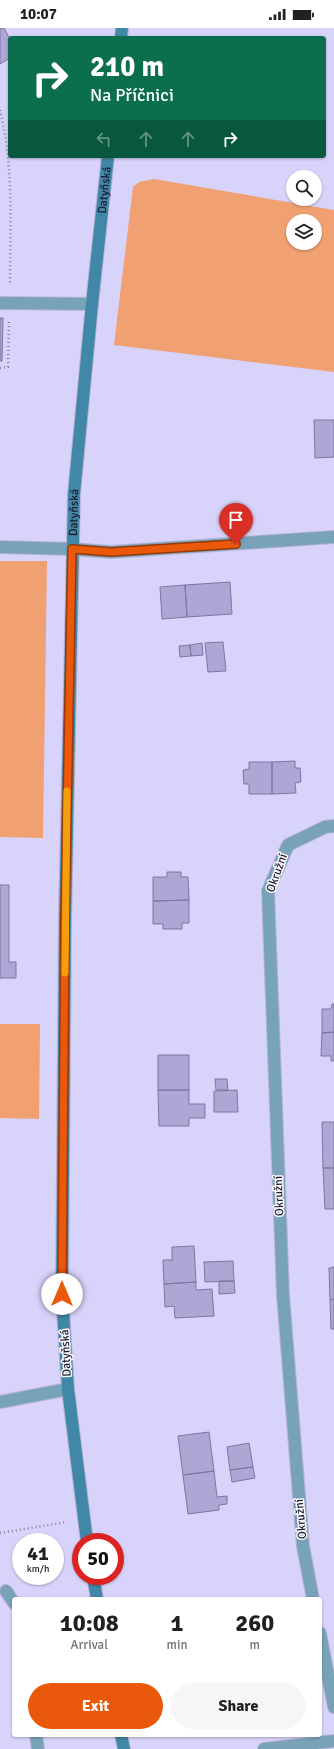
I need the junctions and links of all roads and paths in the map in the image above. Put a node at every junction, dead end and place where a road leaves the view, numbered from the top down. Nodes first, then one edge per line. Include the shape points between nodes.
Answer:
1 (0, 110) edge
2 (108, 158) edge
3 (5, 303) edge
4 (92, 304) junction
5 (0, 368) edge
6 (334, 537) edge
7 (0, 547) edge
8 (72, 549) junction
9 (334, 826) edge
10 (68, 1389) junction
11 (0, 1402) edge
12 (0, 1533) edge
13 (85, 1533) edge
14 (72, 1536) edge
15 (95, 1585) edge
16 (6, 1591) dead end
17 (97, 1597) edge
18 (314, 1597) edge
19 (12, 1600) edge
20 (322, 1644) edge
21 (334, 1707) edge
22 (36, 1737) edge
23 (121, 1737) edge
24 (334, 1741) edge
25 (38, 1749) edge
26 (124, 1749) edge
27 (264, 1749) edge

1 - 3 path via 7,138 10,214
2 - 4 main road, Datyňská
3 - 4 street
3 - 5 path via 8,367
4 - 8 main road, Datyňská via 74,494
6 - 8 street via 111,552
7 - 8 street
8 - 10 main road, Datyňská via 62,1287
9 - 18 street, Okružní via 325,827 288,844 268,891 283,1295 304,1546
10 - 11 street
10 - 13 main road, Datyňská
12 - 14 path via 68,1522
15 - 17 main road
16 - 19 street
20 - 21 street
22 - 25 street
23 - 26 main road
24 - 27 street

